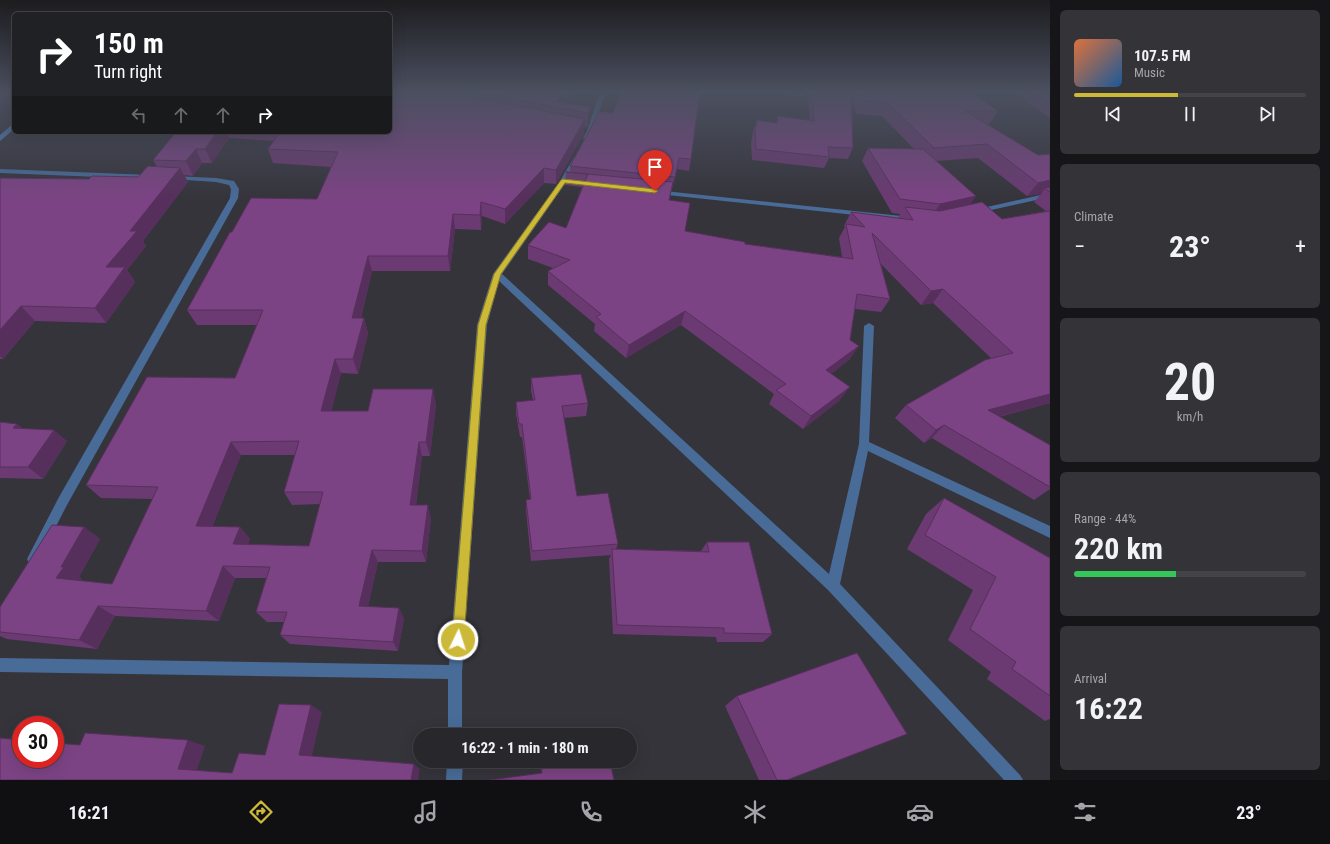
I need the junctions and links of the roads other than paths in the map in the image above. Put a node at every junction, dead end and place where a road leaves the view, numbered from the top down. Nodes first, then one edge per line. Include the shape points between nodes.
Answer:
1 (11, 127) edge
2 (588, 127) edge
3 (0, 139) edge
4 (0, 171) edge
5 (649, 191) edge
6 (1050, 195) edge
7 (968, 213) edge
8 (915, 220) edge
9 (497, 274) junction
10 (869, 326) dead end
11 (864, 444) junction
12 (1050, 532) edge
13 (29, 568) edge
14 (833, 586) junction
15 (0, 665) edge
16 (455, 672) junction
17 (455, 728) edge
18 (455, 768) edge
19 (454, 780) edge
20 (1015, 780) edge

1 - 3 main road
2 - 9 street via 567,182
4 - 13 street via 216,180 231,183 235,190 234,198 63,501
5 - 8 street
6 - 7 street
9 - 14 street
9 - 16 street via 482,325
10 - 11 street
11 - 12 street
11 - 14 street
14 - 20 street
15 - 16 street
16 - 17 street
18 - 19 street

